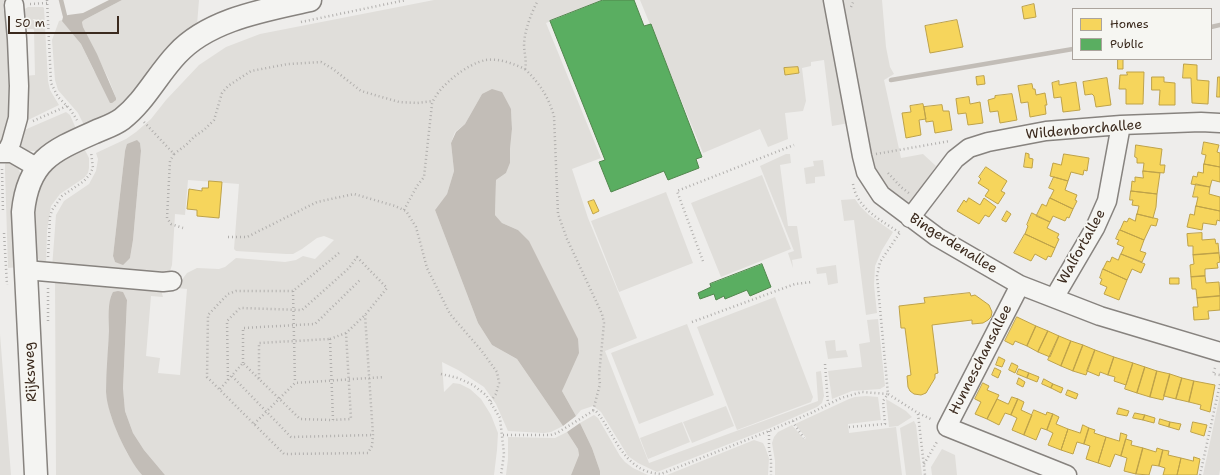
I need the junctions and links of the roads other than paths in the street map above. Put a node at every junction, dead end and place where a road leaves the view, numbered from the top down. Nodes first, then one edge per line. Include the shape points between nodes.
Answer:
1 (310, 0) edge
2 (833, 0) edge
3 (14, 5) dead end
4 (1220, 123) edge
5 (1121, 125) junction
6 (3, 153) edge
7 (38, 168) junction
8 (910, 218) junction
9 (26, 270) junction
10 (172, 281) dead end
11 (1020, 285) junction
12 (1054, 298) junction
13 (1220, 352) edge
14 (36, 475) edge
15 (1067, 475) edge

1 - 7 street, Rijksweg via 233,20 199,36 178,52 130,113 57,150
2 - 8 street, Bingerdenallee via 872,152 866,172 881,195
3 - 6 street via 19,86 18,118 12,143
4 - 5 street, Wildenborchallee
5 - 8 street, Wildenborchallee via 1046,131 969,148 955,159
5 - 12 street, Walfortallee via 1107,201 1095,228
6 - 7 street via 12,153
7 - 9 street, Rijksweg via 24,200
8 - 11 street, Bingerdenallee via 937,237
9 - 10 street
9 - 14 street, Rijksweg
11 - 12 street, Bingerdenallee
11 - 15 street, Hunneschansallee via 946,427
12 - 13 street, Bingerdenallee via 1100,316

